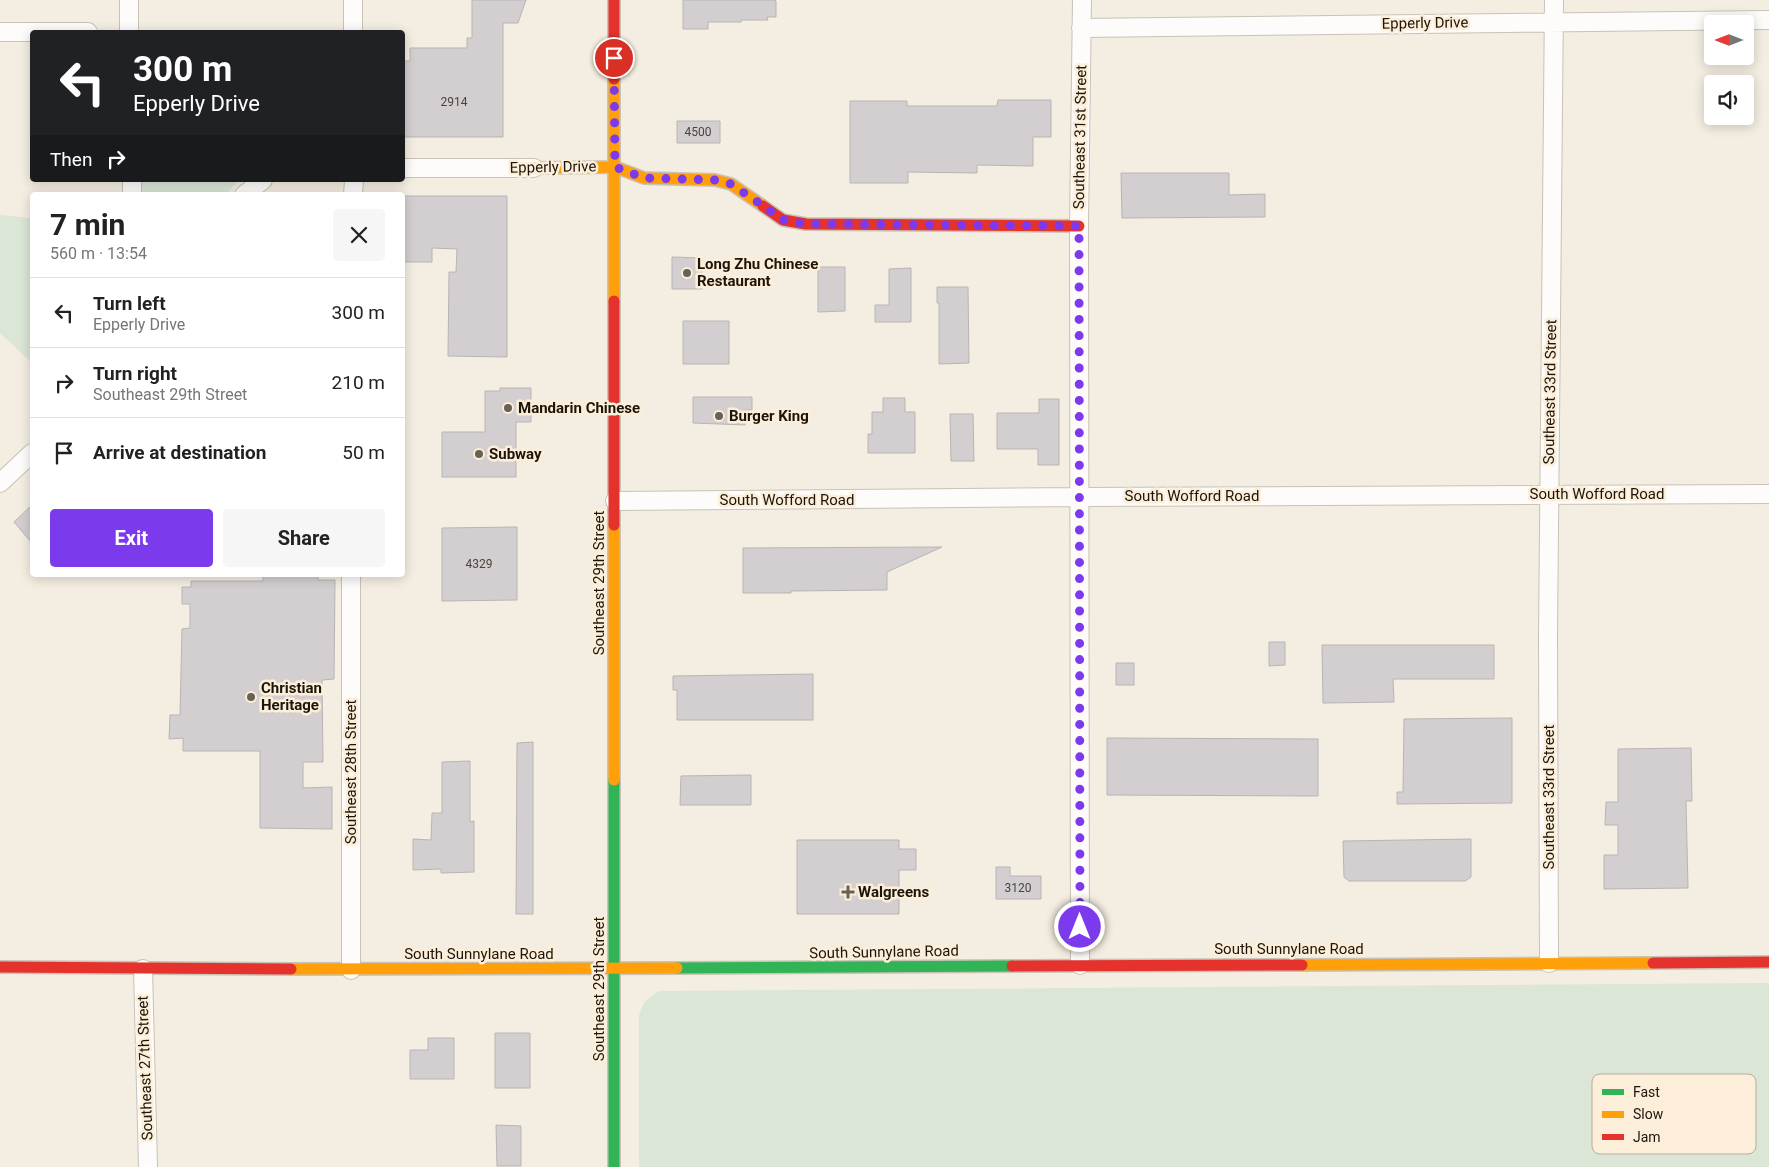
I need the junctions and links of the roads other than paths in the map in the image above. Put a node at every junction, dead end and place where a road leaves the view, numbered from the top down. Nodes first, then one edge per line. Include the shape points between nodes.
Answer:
1 (129, 0) edge
2 (353, 0) edge
3 (614, 0) edge
4 (1082, 0) edge
5 (1554, 0) edge
6 (1769, 20) edge
7 (1554, 22) junction
8 (1081, 28) junction
9 (129, 30) edge
10 (353, 30) edge
11 (0, 32) edge
12 (30, 32) edge
13 (615, 167) junction
14 (405, 168) edge
15 (534, 168) joint
16 (260, 182) edge
17 (248, 192) edge
18 (1079, 226) junction
19 (30, 455) edge
20 (0, 483) edge
21 (1549, 494) junction
22 (1769, 494) edge
23 (1079, 497) junction
24 (615, 501) junction
25 (351, 577) edge
26 (1769, 962) edge
27 (1549, 963) junction
28 (1080, 965) junction
29 (0, 967) edge
30 (143, 969) junction
31 (614, 969) junction
32 (351, 970) junction
33 (148, 1167) edge
34 (614, 1167) edge

1 - 9 street
2 - 10 street
3 - 13 main road, Southeast 29th Street
4 - 8 street, Southeast 31st Street
5 - 7 street, Southeast 33rd Street
6 - 7 street, Epperly Drive
7 - 8 street, Epperly Drive
7 - 21 street, Southeast 33rd Street
8 - 18 street, Southeast 31st Street
11 - 12 street
13 - 15 main road, Epperly Drive
13 - 18 main road, Epperly Drive via 644,178 715,180 731,184 784,220 806,224
13 - 24 main road, Southeast 29th Street
14 - 15 street, Epperly Drive
16 - 17 street
18 - 23 street, Southeast 31st Street
19 - 20 street
21 - 22 street, South Wofford Road
21 - 23 street, South Wofford Road
21 - 27 street, Southeast 33rd Street
23 - 24 street, South Wofford Road
23 - 28 street, Southeast 31st Street
24 - 31 main road, Southeast 29th Street
25 - 32 street, Southeast 28th Street
26 - 27 main road, South Sunnylane Road
27 - 28 main road, South Sunnylane Road
28 - 31 main road, South Sunnylane Road
29 - 30 main road, South Sunnylane Road
30 - 32 main road, South Sunnylane Road
30 - 33 street, Southeast 27th Street
31 - 32 main road, South Sunnylane Road
31 - 34 main road, Southeast 29th Street

